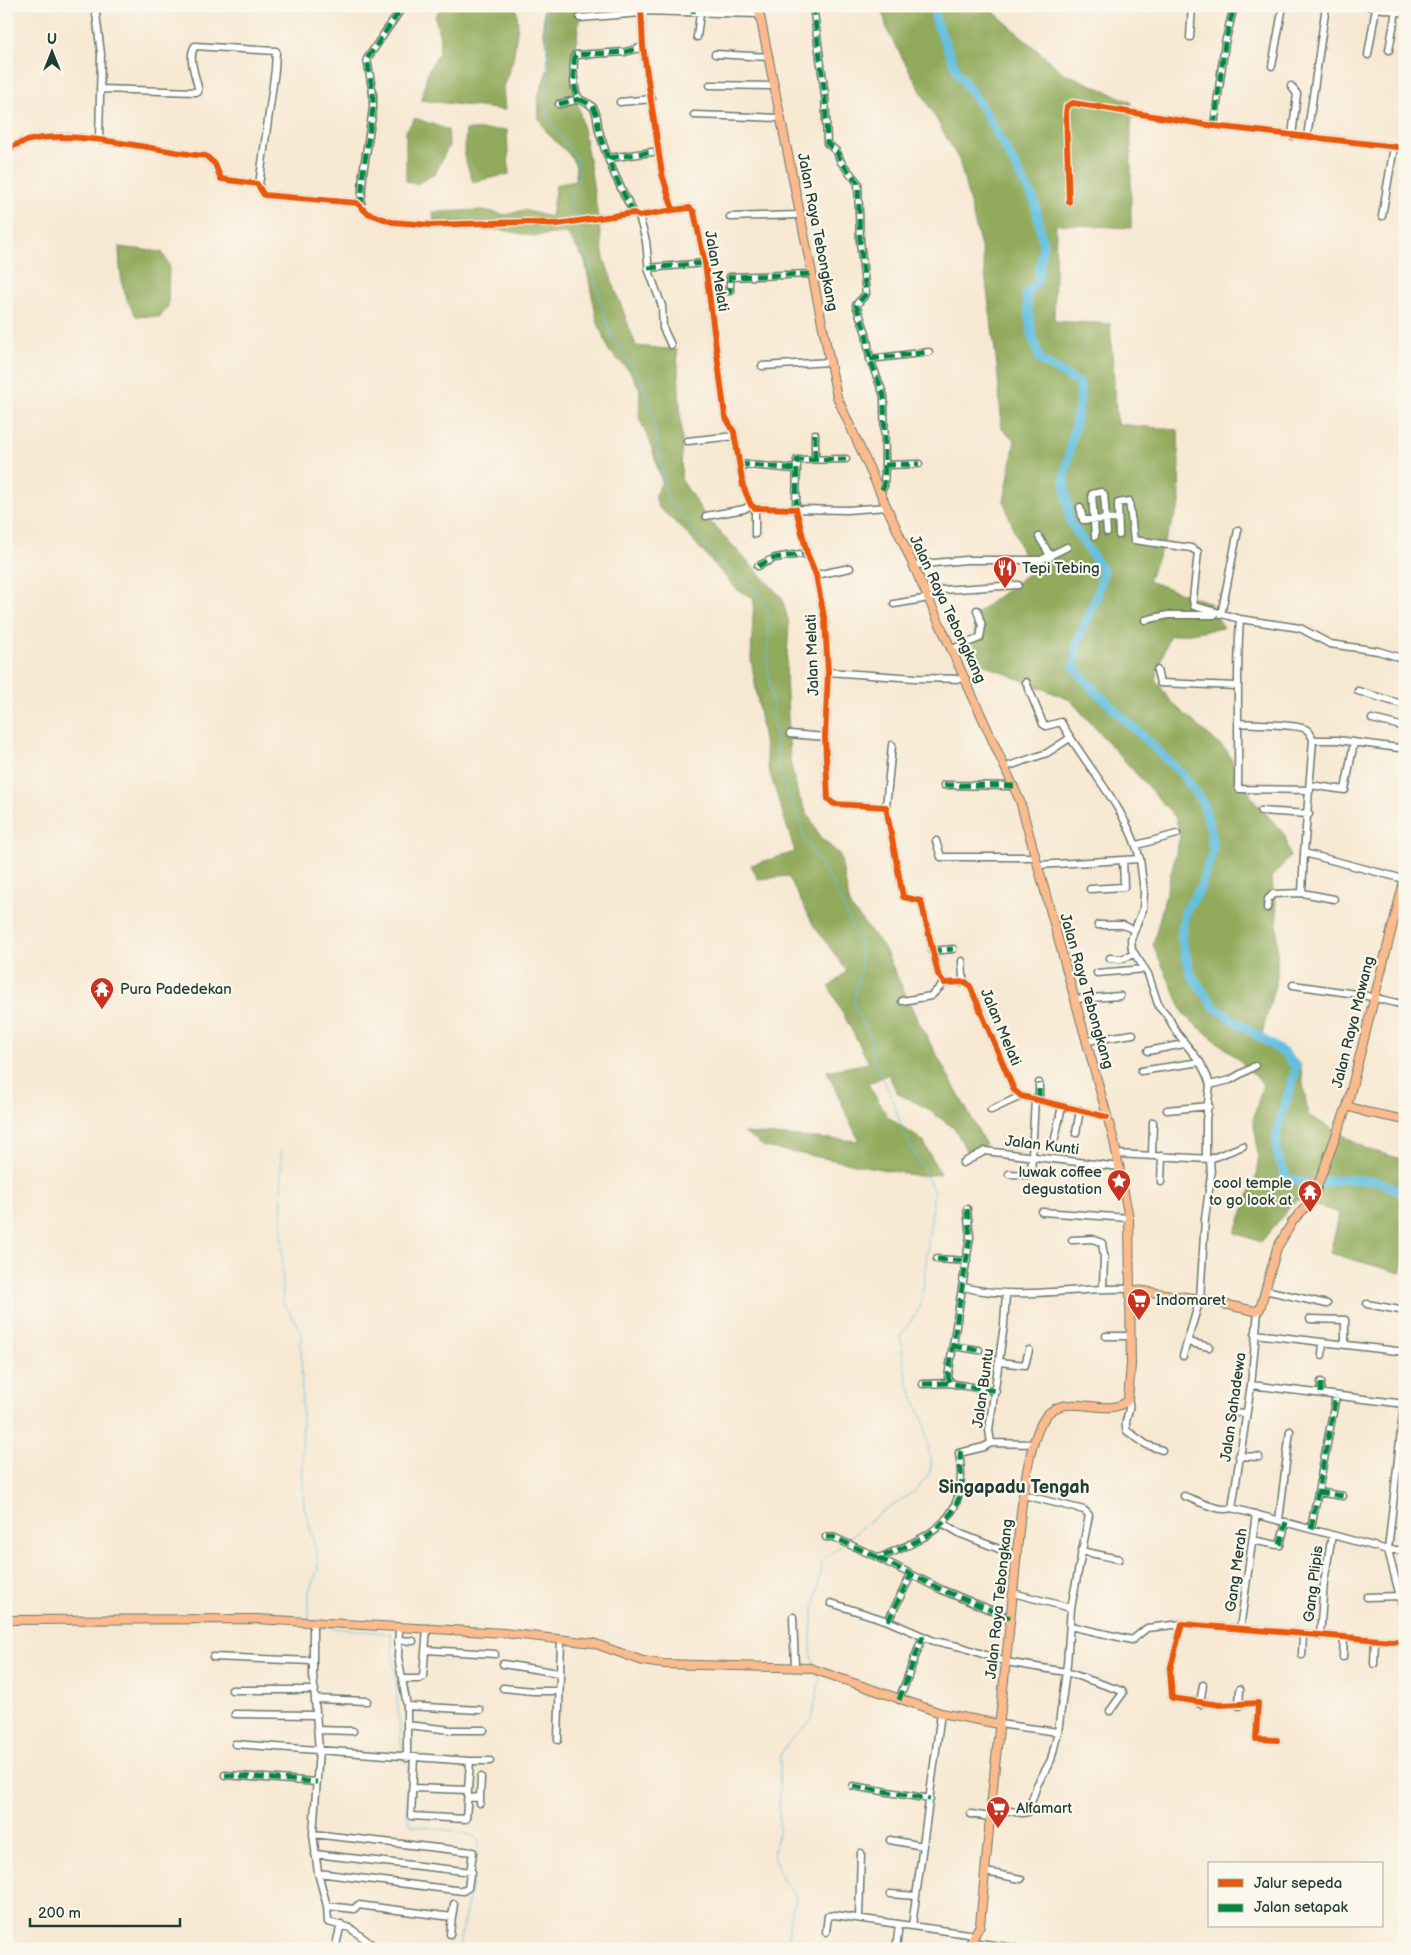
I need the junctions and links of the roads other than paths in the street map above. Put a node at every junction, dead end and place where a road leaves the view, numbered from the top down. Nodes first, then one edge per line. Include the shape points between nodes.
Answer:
1 (95, 6) edge
2 (403, 6) edge
3 (813, 6) edge
4 (1192, 6) edge
5 (1234, 6) edge
6 (1283, 6) edge
7 (1326, 6) edge
8 (1368, 6) edge
9 (1376, 8) junction
10 (641, 10) edge
11 (759, 10) edge
12 (696, 11) edge
13 (1396, 11) junction
14 (1405, 13) edge
15 (580, 18) dead end
16 (697, 37) dead end
17 (1190, 37) dead end
18 (643, 47) junction
19 (1389, 50) dead end
20 (715, 54) dead end
21 (1368, 55) dead end
22 (768, 57) junction
23 (1272, 66) dead end
24 (710, 85) dead end
25 (774, 86) junction
26 (1291, 86) dead end
27 (100, 89) junction
28 (580, 99) junction
29 (652, 99) junction
30 (620, 102) dead end
31 (559, 104) dead end
32 (694, 115) dead end
33 (781, 118) junction
34 (1214, 126) junction
35 (1292, 136) junction
36 (1307, 137) junction
37 (99, 138) junction
38 (1394, 147) junction
39 (1405, 148) edge
40 (6, 151) edge
41 (658, 151) junction
42 (609, 158) junction
43 (259, 185) junction
44 (1069, 202) dead end
45 (361, 207) junction
46 (673, 210) junction
47 (637, 214) junction
48 (799, 215) junction
49 (1382, 216) dead end
50 (730, 217) dead end
51 (705, 263) junction
52 (648, 268) junction
53 (811, 274) junction
54 (709, 292) junction
55 (671, 345) dead end
56 (929, 352) dead end
57 (870, 360) junction
58 (830, 362) junction
59 (762, 366) dead end
60 (814, 434) dead end
61 (734, 436) junction
62 (687, 441) dead end
63 (815, 458) junction
64 (846, 460) dead end
65 (739, 464) junction
66 (919, 464) dead end
67 (885, 465) junction
68 (796, 469) junction
69 (880, 492) junction
70 (753, 507) junction
71 (887, 507) junction
72 (1080, 507) dead end
73 (796, 509) junction
74 (706, 516) dead end
75 (1106, 518) junction
76 (1118, 518) junction
77 (1094, 519) junction
78 (1238, 530) dead end
79 (1107, 532) dead end
80 (755, 534) dead end
81 (1119, 535) dead end
82 (1095, 536) dead end
83 (1039, 537) dead end
84 (1067, 547) dead end
85 (807, 553) junction
86 (1051, 556) junction
87 (913, 564) junction
88 (758, 566) dead end
89 (850, 568) dead end
90 (816, 576) junction
91 (1018, 585) dead end
92 (927, 595) junction
93 (894, 604) dead end
94 (977, 610) dead end
95 (1220, 614) junction
96 (1240, 619) junction
97 (1145, 620) dead end
98 (1405, 645) edge
99 (952, 649) junction
100 (1404, 658) edge
101 (1156, 670) dead end
102 (828, 672) junction
103 (966, 679) junction
104 (1026, 682) dead end
105 (1237, 686) junction
106 (1358, 691) dead end
107 (1405, 705) edge
108 (1372, 719) dead end
109 (1239, 723) junction
110 (1405, 728) edge
111 (790, 734) dead end
112 (825, 737) junction
113 (1070, 738) junction
114 (1313, 740) junction
115 (1354, 742) junction
116 (892, 745) dead end
117 (1006, 767) junction
118 (944, 785) dead end
119 (1014, 786) junction
120 (1310, 787) junction
121 (886, 807) junction
122 (1261, 811) dead end
123 (1309, 814) junction
124 (1177, 834) dead end
125 (936, 841) dead end
126 (1137, 845) junction
127 (1304, 853) junction
128 (1140, 859) junction
129 (1123, 860) junction
130 (1037, 861) junction
131 (1404, 881) edge
132 (1090, 889) dead end
133 (1302, 893) junction
134 (1334, 899) dead end
135 (1267, 908) dead end
136 (1098, 925) dead end
137 (1134, 930) junction
138 (953, 949) dead end
139 (932, 951) junction
140 (1135, 954) junction
141 (1110, 958) dead end
142 (962, 961) dead end
143 (1145, 969) junction
144 (1097, 974) dead end
145 (961, 982) junction
146 (944, 984) junction
147 (1293, 985) dead end
148 (1120, 996) dead end
149 (1374, 998) junction
150 (1075, 999) junction
151 (902, 1001) dead end
152 (1405, 1005) edge
153 (1133, 1034) dead end
154 (1087, 1041) junction
155 (1184, 1044) junction
156 (1148, 1051) dead end
157 (1200, 1062) junction
158 (1255, 1066) dead end
159 (1141, 1070) dead end
160 (1039, 1083) dead end
161 (1210, 1086) junction
162 (1019, 1094) junction
163 (1037, 1099) junction
164 (1062, 1106) junction
165 (1209, 1106) junction
166 (1347, 1106) junction
167 (991, 1110) dead end
168 (1080, 1110) junction
169 (1167, 1110) dead end
170 (1107, 1117) junction
171 (1405, 1120) edge
172 (1153, 1122) dead end
173 (1076, 1133) dead end
174 (1054, 1138) dead end
175 (1243, 1146) dead end
176 (1117, 1154) junction
177 (1032, 1156) junction
178 (1152, 1156) junction
179 (1162, 1156) junction
180 (1208, 1159) junction
181 (963, 1163) dead end
182 (1120, 1167) junction
183 (1009, 1174) dead end
184 (1161, 1182) dead end
185 (967, 1209) dead end
186 (1042, 1212) dead end
187 (1129, 1218) junction
188 (1072, 1240) dead end
189 (937, 1260) dead end
190 (967, 1261) junction
191 (963, 1287) junction
192 (1103, 1288) junction
193 (1130, 1289) junction
194 (1265, 1290) junction
195 (1006, 1293) junction
196 (1200, 1299) junction
197 (1327, 1304) dead end
198 (1367, 1304) dead end
199 (1258, 1311) junction
200 (1405, 1311) edge
201 (1310, 1319) dead end
202 (1255, 1334) junction
203 (1106, 1336) dead end
204 (1130, 1336) junction
205 (1188, 1342) junction
206 (1323, 1343) junction
207 (1344, 1345) junction
208 (953, 1346) junction
209 (1209, 1347) dead end
210 (979, 1350) dead end
211 (1029, 1350) dead end
212 (1405, 1352) edge
213 (1322, 1355) dead end
214 (1183, 1356) dead end
215 (1000, 1362) junction
216 (1321, 1382) dead end
217 (951, 1383) junction
218 (923, 1384) dead end
219 (1251, 1385) junction
220 (996, 1391) junction
221 (1321, 1393) junction
222 (1405, 1395) edge
223 (1336, 1396) junction
224 (1128, 1400) junction
225 (1404, 1404) edge
226 (1230, 1412) dead end
227 (1246, 1413) junction
228 (1290, 1431) dead end
229 (991, 1443) junction
230 (1034, 1444) junction
231 (1162, 1450) dead end
232 (1239, 1456) junction
233 (1259, 1457) dead end
234 (1318, 1492) junction
235 (1024, 1495) junction
236 (1184, 1496) dead end
237 (1343, 1496) dead end
238 (1232, 1508) junction
239 (1256, 1514) junction
240 (1279, 1520) junction
241 (1286, 1522) junction
242 (944, 1524) junction
243 (1311, 1529) junction
244 (1332, 1535) junction
245 (826, 1538) dead end
246 (1252, 1540) junction
247 (1388, 1550) junction
248 (1405, 1550) edge
249 (1081, 1551) junction
250 (1017, 1556) junction
251 (879, 1558) junction
252 (1119, 1559) dead end
253 (910, 1575) junction
254 (1013, 1593) junction
255 (1400, 1596) junction
256 (1367, 1597) dead end
257 (831, 1603) dead end
258 (1070, 1608) junction
259 (1405, 1616) edge
260 (793, 1617) dead end
261 (1010, 1618) junction
262 (6, 1620) edge
263 (888, 1621) junction
264 (313, 1623) junction
265 (1182, 1624) junction
266 (399, 1626) junction
267 (1070, 1626) junction
268 (427, 1628) junction
269 (1240, 1629) junction
270 (1303, 1634) junction
271 (923, 1636) junction
272 (1320, 1636) junction
273 (1344, 1638) junction
274 (398, 1640) junction
275 (413, 1640) dead end
276 (561, 1640) junction
277 (1375, 1640) junction
278 (1405, 1642) edge
279 (426, 1650) junction
280 (495, 1654) dead end
281 (1302, 1655) dead end
282 (213, 1657) dead end
283 (1343, 1657) dead end
284 (313, 1661) junction
285 (1006, 1662) junction
286 (503, 1664) dead end
287 (1374, 1664) dead end
288 (796, 1666) junction
289 (1066, 1672) junction
290 (559, 1673) junction
291 (402, 1679) junction
292 (1203, 1685) dead end
293 (502, 1688) dead end
294 (1240, 1689) dead end
295 (232, 1690) dead end
296 (315, 1690) junction
297 (558, 1691) junction
298 (316, 1699) junction
299 (899, 1700) junction
300 (367, 1701) dead end
301 (1200, 1704) junction
302 (407, 1706) junction
303 (1239, 1706) junction
304 (480, 1710) dead end
305 (1110, 1711) dead end
306 (941, 1713) junction
307 (235, 1714) dead end
308 (317, 1715) junction
309 (999, 1724) junction
310 (408, 1725) junction
311 (318, 1730) junction
312 (484, 1730) dead end
313 (353, 1732) dead end
314 (1058, 1732) junction
315 (558, 1740) dead end
316 (1277, 1740) dead end
317 (235, 1744) dead end
318 (319, 1750) junction
319 (411, 1758) junction
320 (470, 1761) junction
321 (490, 1761) dead end
322 (225, 1775) dead end
323 (481, 1777) dead end
324 (317, 1782) junction
325 (853, 1786) dead end
326 (413, 1788) junction
327 (468, 1790) junction
328 (468, 1798) junction
329 (930, 1799) junction
330 (991, 1808) junction
331 (970, 1814) dead end
332 (990, 1817) junction
333 (313, 1834) junction
334 (890, 1840) dead end
335 (922, 1846) junction
336 (861, 1853) dead end
337 (315, 1854) junction
338 (472, 1872) junction
339 (986, 1872) junction
340 (318, 1873) junction
341 (1021, 1879) dead end
342 (890, 1894) dead end
343 (916, 1896) junction
344 (454, 1904) dead end
345 (327, 1906) junction
346 (452, 1917) junction
347 (859, 1917) junction
348 (341, 1924) junction
349 (899, 1924) junction
350 (912, 1926) junction
351 (826, 1932) dead end
352 (450, 1934) dead end
353 (971, 1942) edge
354 (1016, 1948) edge
355 (336, 1949) edge
356 (378, 1949) edge
357 (896, 1949) edge

1 - 27 street via 101,54
2 - 45 street via 367,59 373,109 362,173
3 - 57 street via 825,95 827,143 839,154 859,188 866,294 856,305 866,332
4 - 17 street
5 - 34 street
6 - 23 street
7 - 36 street
8 - 9 street
9 - 13 street
9 - 21 street
10 - 12 street
10 - 15 street
10 - 18 street
11 - 12 street
11 - 22 main road, Jalan Raya Tebongkang
12 - 16 street
13 - 14 street
13 - 19 street
18 - 28 street via 625,52 575,55 573,76
18 - 29 street
20 - 22 street
22 - 25 main road, Jalan Raya Tebongkang
24 - 25 street
25 - 33 main road, Jalan Raya Tebongkang
26 - 35 street via 1297,94
27 - 37 street
27 - 43 street via 198,92 192,49 195,46 276,51
28 - 31 street
28 - 42 street via 593,106
29 - 30 street
29 - 41 street
32 - 33 street
33 - 48 main road, Jalan Raya Tebongkang
34 - 35 street
34 - 44 street via 1070,104 1066,113
35 - 36 street
36 - 38 street
37 - 40 street via 50,138 21,142
37 - 43 street via 206,156 221,179
38 - 39 street
38 - 49 street
41 - 42 street
41 - 46 street
42 - 47 street via 614,175
43 - 45 street via 264,195 356,203
45 - 47 street via 367,213 392,222 430,225 557,224
46 - 47 street
46 - 51 street, Jalan Melati via 693,209
47 - 52 street via 646,241
48 - 50 street
48 - 53 main road, Jalan Raya Tebongkang
51 - 52 street
51 - 54 street, Jalan Melati
52 - 55 street via 662,306 663,328
53 - 54 street via 730,277 729,291
53 - 58 main road, Jalan Raya Tebongkang
54 - 61 street, Jalan Melati via 720,391 726,420
56 - 57 street
57 - 67 street via 884,396
58 - 59 street
58 - 69 main road, Jalan Raya Tebongkang via 839,403
60 - 63 street
61 - 62 street
61 - 65 street, Jalan Melati
63 - 64 street
63 - 68 street via 798,459
65 - 68 street
65 - 70 street, Jalan Melati via 742,486
66 - 67 street
67 - 69 street via 884,486
68 - 73 street, Jalan Melati
69 - 71 main road, Jalan Raya Tebongkang
70 - 73 street
70 - 74 street
70 - 80 street
71 - 73 street
71 - 87 main road, Jalan Raya Tebongkang
72 - 77 street via 1083,520
73 - 85 street, Jalan Melati
75 - 76 street
75 - 77 street
75 - 77 street via 1104,494 1101,492 1092,494
75 - 79 street
76 - 81 street
76 - 95 street via 1118,503 1129,501 1134,540 1196,550 1193,604
77 - 82 street
78 - 95 street
83 - 86 street
84 - 86 street
85 - 88 street via 775,558
85 - 90 street, Jalan Melati
86 - 87 street via 1036,560
87 - 92 main road, Jalan Raya Tebongkang
89 - 90 street
90 - 102 street, Jalan Melati via 825,622
91 - 92 street
92 - 93 street
92 - 99 main road, Jalan Raya Tebongkang
94 - 99 street via 982,626 980,638
95 - 96 street
95 - 97 street via 1168,615
96 - 100 street via 1300,628 1330,644
96 - 105 street
98 - 100 street
99 - 103 main road, Jalan Raya Tebongkang
101 - 105 street via 1160,683
102 - 103 street
102 - 112 street, Jalan Melati
103 - 117 main road, Jalan Raya Tebongkang
104 - 113 street via 1043,724 1046,726 1059,720
105 - 109 street
106 - 107 street
108 - 110 street
109 - 114 street via 1303,728
109 - 120 street via 1238,788
110 - 115 street via 1400,748
111 - 112 street
112 - 121 street, Jalan Melati via 830,802
113 - 117 street via 1047,753
113 - 126 street via 1113,801
114 - 115 street
114 - 120 street
115 - 120 street via 1345,790
116 - 121 street
117 - 119 main road, Jalan Raya Tebongkang
118 - 119 street
119 - 130 main road, Jalan Raya Tebongkang
120 - 123 street
121 - 139 street via 902,897 922,902
122 - 123 street
123 - 127 street
124 - 126 street
125 - 130 street via 941,857
126 - 128 street
127 - 131 street
127 - 133 street
128 - 129 street
128 - 137 street via 1143,909
129 - 130 street
129 - 132 street via 1124,887
130 - 150 main road, Jalan Raya Tebongkang
131 - 149 main road, Jalan Raya Mawang
133 - 134 street
133 - 135 street via 1273,894 1268,899
136 - 137 street via 1123,925
137 - 140 street via 1131,944
138 - 139 street
139 - 146 street
140 - 141 street via 1121,959
140 - 143 street
142 - 145 street
143 - 144 street
143 - 155 street via 1159,1007
145 - 146 street, Jalan Melati
145 - 162 street, Jalan Melati via 970,986
146 - 151 street via 931,996
147 - 149 street
148 - 150 street
149 - 152 street
149 - 166 main road, Jalan Raya Mawang
150 - 154 main road, Jalan Raya Tebongkang
153 - 154 street
154 - 170 main road, Jalan Raya Tebongkang
155 - 156 street
155 - 157 street
157 - 159 street
157 - 161 street
158 - 161 street via 1230,1080
160 - 163 street
161 - 165 street
162 - 163 street
162 - 167 street
163 - 164 street
163 - 177 street
164 - 168 street
164 - 174 street
165 - 169 street
165 - 180 street via 1206,1120
166 - 171 main road
166 - 194 main road, Jalan Raya Mawang via 1316,1191 1279,1241
168 - 170 street
168 - 173 street
170 - 176 main road, Jalan Raya Tebongkang
172 - 178 street
175 - 180 street
176 - 178 street
176 - 182 main road, Jalan Raya Tebongkang
177 - 181 street, Jalan Kunti via 980,1153
177 - 182 street, Jalan Kunti
177 - 183 street via 1030,1176
178 - 179 street
179 - 180 street
179 - 184 street
180 - 196 street via 1211,1175
182 - 187 main road, Jalan Raya Tebongkang
185 - 190 street via 970,1237
186 - 187 street
187 - 193 main road, Jalan Raya Tebongkang
188 - 192 street via 1093,1239 1102,1243
189 - 190 street
190 - 191 street
191 - 195 street
191 - 208 street
192 - 193 street
192 - 195 street via 1055,1293
193 - 196 main road
193 - 204 main road, Jalan Raya Tebongkang
194 - 197 street
194 - 199 main road, Jalan Raya Mawang
195 - 215 street, Jalan Buntu
196 - 199 main road
196 - 205 street
198 - 200 street
199 - 202 street, Jalan Sahadewa
201 - 207 street via 1345,1320
202 - 206 street
202 - 219 street, Jalan Sahadewa
203 - 204 street
204 - 224 main road, Jalan Raya Tebongkang
205 - 209 street
205 - 214 street
206 - 207 street
206 - 213 street
207 - 212 street
208 - 210 street
208 - 217 street via 948,1374
211 - 215 street via 1025,1365
215 - 220 street, Jalan Buntu
216 - 221 street
217 - 218 street
217 - 220 street
219 - 221 street
219 - 227 street, Jalan Sahadewa
220 - 229 street, Jalan Buntu via 989,1430
221 - 223 street
222 - 225 street
223 - 225 street
223 - 234 street
224 - 230 main road, Jalan Raya Tebongkang via 1116,1406 1066,1405 1054,1408 1044,1418
224 - 231 street via 1127,1431 1147,1445
225 - 247 street
226 - 227 street
227 - 232 street, Jalan Sahadewa
228 - 240 street
229 - 230 street, Jalan Buntu
229 - 242 street via 960,1453 962,1489
230 - 235 main road, Jalan Raya Tebongkang
232 - 233 street
232 - 238 street, Jalan Sahadewa
234 - 237 street
234 - 243 street
235 - 249 street via 1088,1512
235 - 250 main road, Jalan Raya Tebongkang
236 - 238 street
238 - 239 street
239 - 240 street
239 - 246 street, Gang Merah
240 - 241 street
241 - 243 street
241 - 246 street via 1279,1545
242 - 250 street
242 - 251 street
243 - 244 street
244 - 247 street
244 - 272 street, Gang Plipis
245 - 251 street via 833,1537
246 - 269 street, Gang Merah
247 - 248 street
247 - 255 street
249 - 252 street
249 - 258 street
250 - 254 main road, Jalan Raya Tebongkang
251 - 253 street
253 - 261 street
253 - 263 street
254 - 258 street
254 - 261 main road, Jalan Raya Tebongkang
255 - 256 street
255 - 259 street
257 - 263 street
258 - 267 street
260 - 288 street
261 - 285 main road, Jalan Raya Tebongkang
262 - 264 main road via 193,1618
263 - 271 street
264 - 266 main road
264 - 284 street
265 - 267 street via 1147,1628 1132,1640
265 - 269 street
265 - 301 street via 1170,1670 1170,1694 1173,1699
266 - 268 main road
266 - 274 street
267 - 289 street
268 - 276 main road
268 - 279 street
269 - 270 street
270 - 272 street
270 - 281 street
271 - 285 street
271 - 299 street
272 - 273 street
273 - 277 street
273 - 283 street
274 - 275 street
274 - 291 street
276 - 288 main road via 602,1645 643,1661 663,1664
276 - 290 street
277 - 278 street
277 - 287 street
279 - 280 street
279 - 291 street via 422,1678
282 - 284 street
284 - 296 street
285 - 289 street
285 - 309 main road, Jalan Raya Tebongkang
286 - 290 street
288 - 299 main road via 819,1670
289 - 305 street via 1122,1691
289 - 314 street
290 - 297 street
291 - 302 street
292 - 301 street
293 - 297 street
294 - 303 street
295 - 296 street
296 - 298 street
297 - 315 street
298 - 300 street
298 - 308 street
299 - 306 main road
301 - 303 street
302 - 304 street
302 - 310 street
303 - 316 street via 1258,1703 1256,1738
306 - 309 main road
306 - 329 street
307 - 308 street
308 - 311 street
309 - 314 street
309 - 330 main road, Jalan Raya Tebongkang
310 - 312 street via 456,1731
310 - 319 street
311 - 313 street
311 - 318 street
314 - 330 street via 1051,1760 1037,1785 1028,1812
317 - 318 street
318 - 319 street
318 - 324 street
319 - 320 street
319 - 326 street
320 - 321 street
320 - 327 street
322 - 324 street
323 - 328 street via 480,1800
324 - 333 street
325 - 329 street
326 - 327 street
326 - 328 street via 411,1814 416,1818 466,1819
327 - 328 street
329 - 335 street
330 - 332 main road, Jalan Raya Tebongkang
331 - 332 street
332 - 339 main road, Jalan Raya Tebongkang
333 - 337 street
333 - 338 street via 472,1852
334 - 335 street
335 - 343 street
336 - 347 street
337 - 338 street
337 - 340 street
338 - 340 street via 468,1888 463,1891
339 - 341 street
339 - 353 main road, Jalan Raya Tebongkang via 980,1925
340 - 345 street
342 - 343 street
343 - 350 street
344 - 346 street
345 - 346 street via 354,1909 358,1905
345 - 348 street via 328,1922
346 - 352 street
347 - 349 street
347 - 351 street via 832,1915
348 - 355 street
348 - 356 street
349 - 350 street
349 - 357 street
350 - 353 street
353 - 354 street

